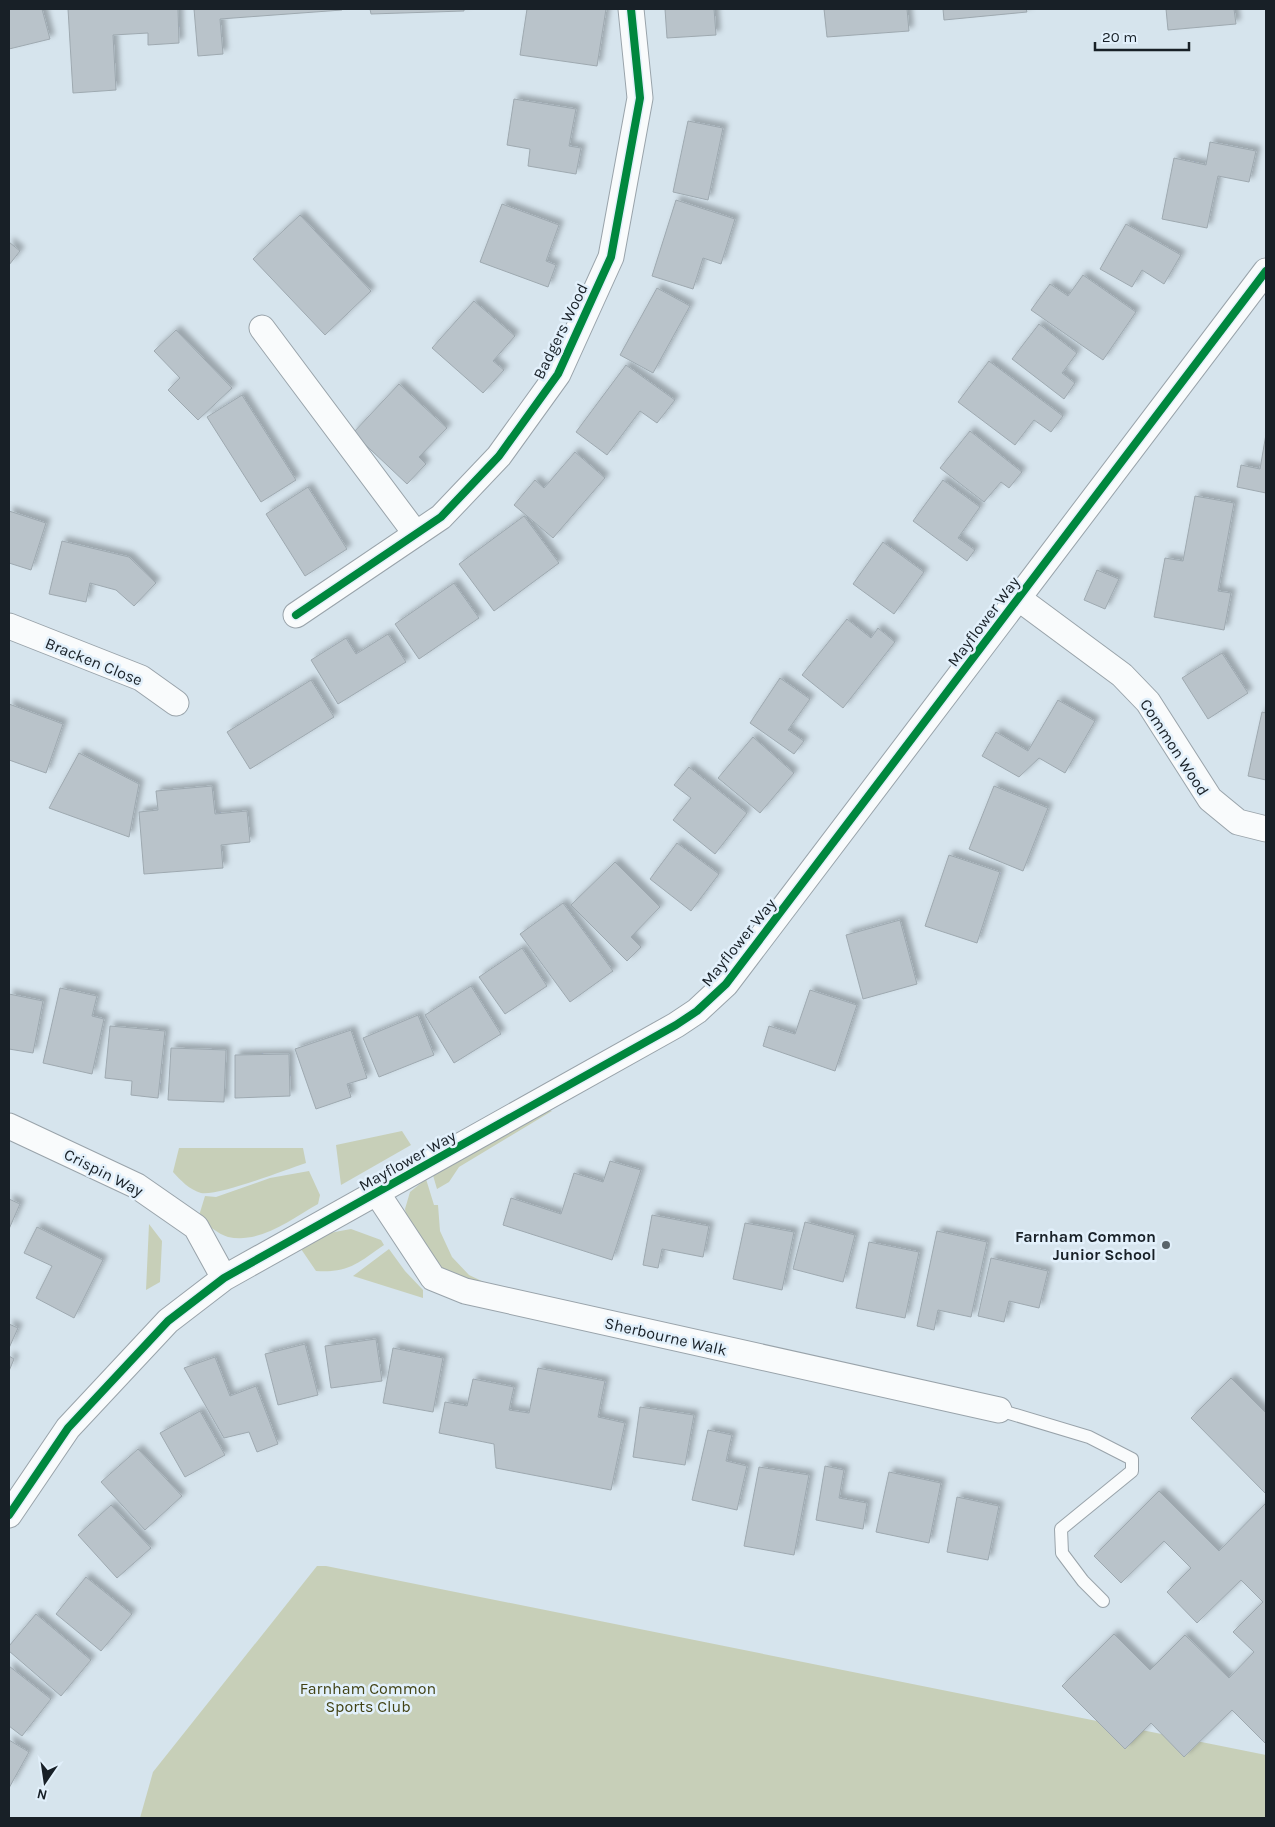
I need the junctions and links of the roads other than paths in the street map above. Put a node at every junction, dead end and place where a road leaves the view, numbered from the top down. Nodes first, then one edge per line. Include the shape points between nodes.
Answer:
1 (631, 9) edge
2 (1266, 271) edge
3 (262, 328) dead end
4 (416, 534) junction
5 (1018, 598) junction
6 (296, 615) dead end
7 (9, 626) edge
8 (176, 703) dead end
9 (1266, 829) edge
10 (9, 1126) edge
11 (378, 1193) junction
12 (224, 1278) junction
13 (999, 1410) joint
14 (9, 1515) edge
15 (1103, 1601) dead end

1 - 4 street, Badgers Wood via 640,98 611,257 558,374 499,456 441,517
2 - 5 street, Mayflower Way
3 - 4 street
4 - 6 street, Badgers Wood
5 - 9 street, Common Wood via 1122,675 1148,702 1210,800 1238,822
5 - 11 street, Mayflower Way via 726,984 697,1011
7 - 8 street, Bracken Close via 141,678
10 - 12 street, Crispin Way via 137,1186 196,1227
11 - 12 street, Mayflower Way
11 - 13 street, Sherbourne Walk via 433,1278 465,1291
12 - 14 street, Mayflower Way via 168,1321 68,1428
13 - 15 lane via 1089,1437 1132,1459 1132,1471 1061,1529 1062,1553

